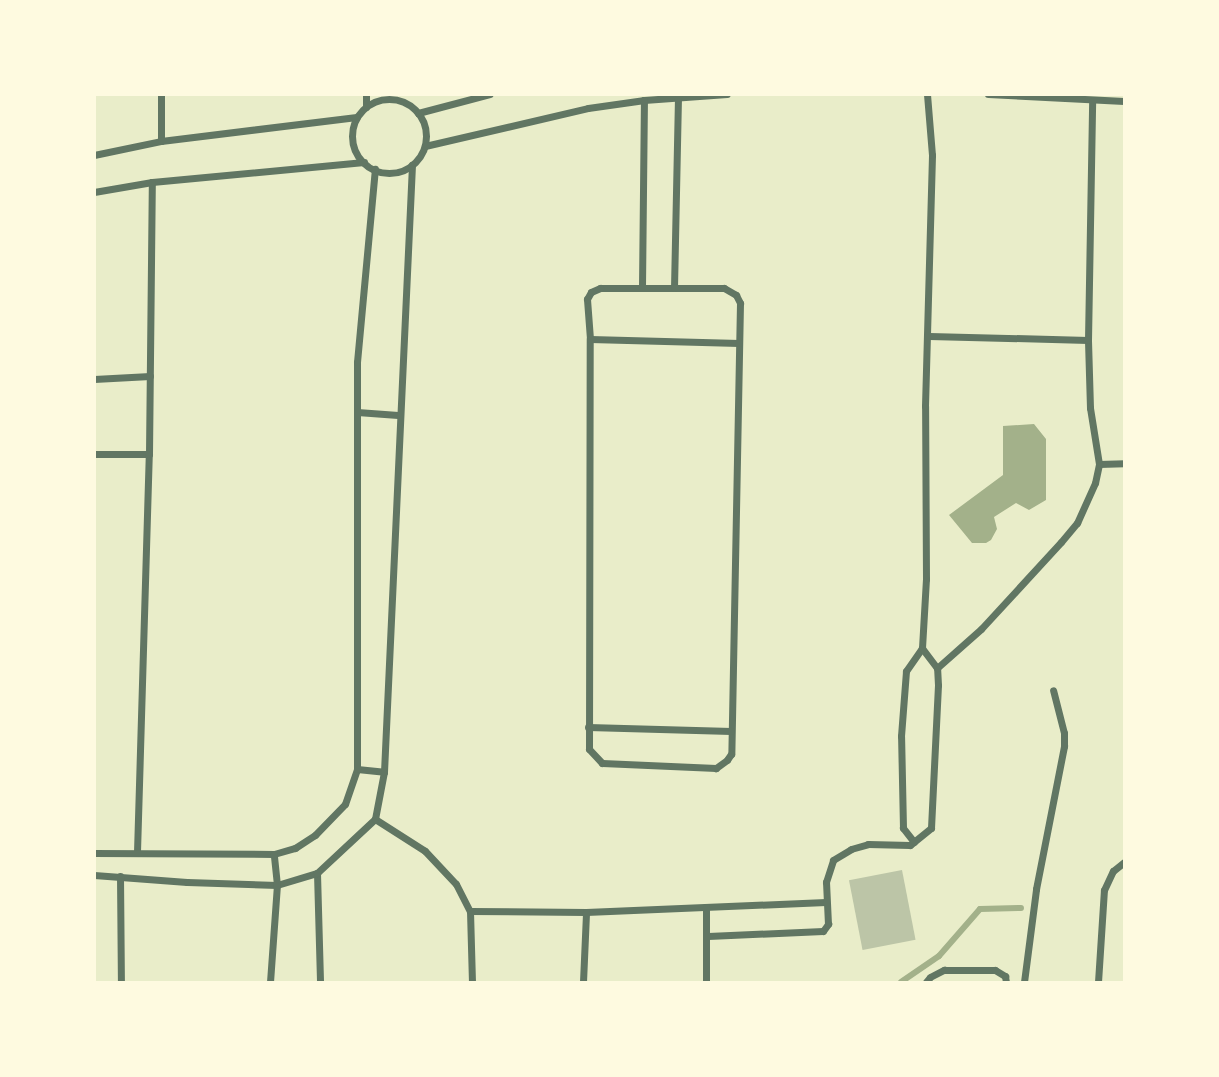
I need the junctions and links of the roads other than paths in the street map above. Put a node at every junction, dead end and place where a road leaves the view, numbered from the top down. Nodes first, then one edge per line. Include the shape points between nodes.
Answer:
1 (161, 94) edge
2 (366, 94) edge
3 (490, 94) edge
4 (727, 94) edge
5 (927, 94) edge
6 (988, 94) edge
7 (678, 96) edge
8 (404, 98) edge
9 (644, 100) junction
10 (1092, 101) junction
11 (1125, 101) edge
12 (366, 107) junction
13 (418, 113) junction
14 (357, 117) junction
15 (161, 141) junction
16 (425, 146) junction
17 (94, 155) edge
18 (364, 162) junction
19 (412, 165) junction
20 (375, 169) junction
21 (152, 182) junction
22 (94, 192) edge
23 (642, 287) junction
24 (674, 288) junction
25 (929, 336) junction
26 (590, 340) junction
27 (1088, 340) junction
28 (739, 343) junction
29 (150, 376) junction
30 (94, 379) edge
31 (357, 412) junction
32 (398, 415) junction
33 (94, 454) edge
34 (149, 454) junction
35 (1125, 463) edge
36 (1099, 464) junction
37 (922, 648) junction
38 (937, 668) junction
39 (1053, 690) dead end
40 (588, 727) junction
41 (731, 731) junction
42 (357, 768) junction
43 (384, 772) junction
44 (375, 819) junction
45 (914, 842) junction
46 (138, 852) junction
47 (94, 853) edge
48 (274, 853) junction
49 (1125, 862) edge
50 (317, 873) junction
51 (94, 875) edge
52 (120, 876) junction
53 (277, 885) junction
54 (826, 902) junction
55 (706, 907) junction
56 (470, 911) junction
57 (586, 912) junction
58 (708, 936) junction
59 (121, 982) edge
60 (270, 982) edge
61 (320, 982) edge
62 (472, 982) edge
63 (583, 982) edge
64 (706, 982) edge
65 (926, 982) edge
66 (1006, 982) edge
67 (1024, 982) edge
68 (1098, 982) edge

1 - 15 street
2 - 12 street
3 - 13 street
4 - 7 street
5 - 25 street via 932,155
6 - 10 street
7 - 9 street
7 - 24 street
8 - 12 street
8 - 13 street
9 - 16 street via 588,108
9 - 23 street
10 - 11 street
10 - 27 street
12 - 14 street
13 - 16 street via 425,127
14 - 15 street
14 - 18 street via 353,138
15 - 17 street
16 - 19 street
18 - 20 street
18 - 21 street
19 - 20 street via 398,172
19 - 32 street
20 - 31 street
21 - 22 street
21 - 29 street
23 - 24 street
23 - 26 street via 591,292 587,299
24 - 28 street via 724,288 736,295 741,310
25 - 27 street
25 - 37 street
26 - 28 street
26 - 40 street
27 - 36 street via 1090,408
28 - 41 street
29 - 30 street
29 - 34 street
31 - 32 street
31 - 42 street
32 - 43 street
33 - 34 street
34 - 46 street
35 - 36 street
36 - 38 street via 1077,523 1010,599
37 - 38 street
37 - 45 street via 906,671 901,736 903,828
38 - 45 street via 931,828
39 - 67 street via 1064,746 1036,889
40 - 41 street
40 - 41 street via 589,749 602,763 716,768 731,754
42 - 43 street
42 - 48 street via 345,804 334,818 295,848
43 - 44 street
44 - 50 street
44 - 56 street via 441,866
45 - 54 street via 898,847 868,844 841,853 833,860
46 - 47 street
46 - 48 street
48 - 53 street
49 - 68 street via 1107,879 1104,890
50 - 53 street
50 - 61 street
51 - 52 street
52 - 53 street
52 - 59 street
53 - 60 street
54 - 55 street
54 - 58 street via 827,928 818,933
55 - 57 street
55 - 58 street
56 - 57 street
56 - 62 street
57 - 63 street
58 - 64 street
65 - 66 street via 944,970 995,970

